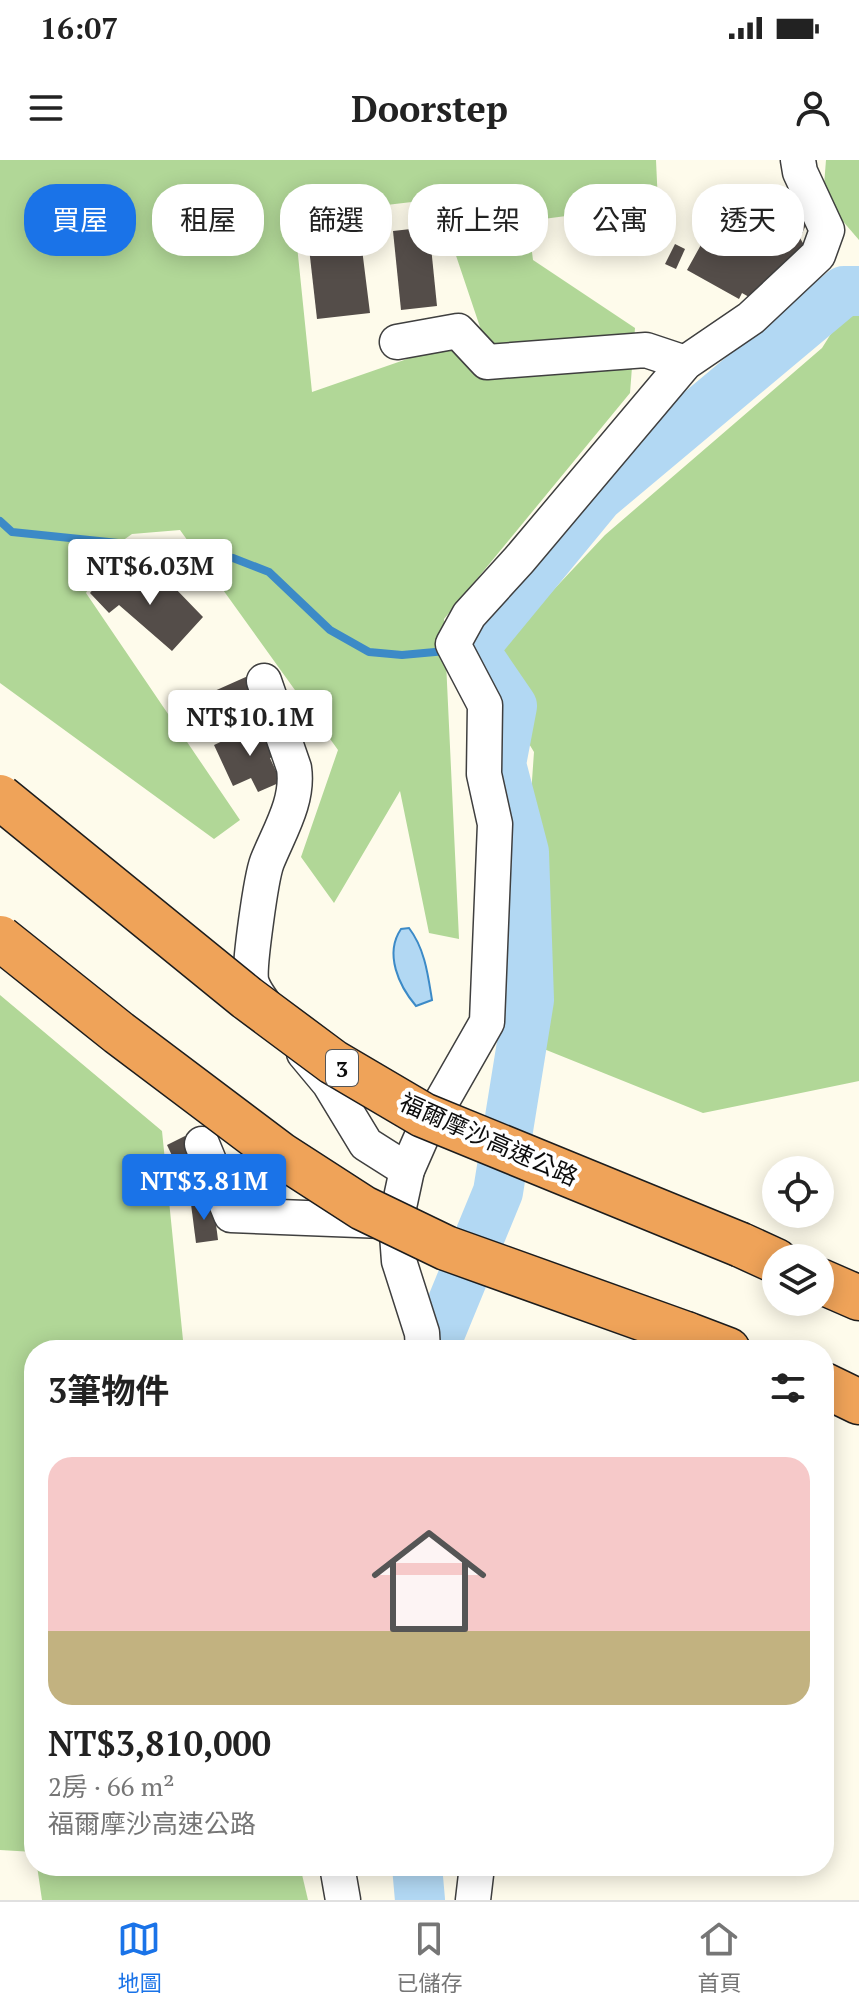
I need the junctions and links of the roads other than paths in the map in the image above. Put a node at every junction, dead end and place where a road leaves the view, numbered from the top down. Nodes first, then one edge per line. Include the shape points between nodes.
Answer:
1 (798, 160) edge
2 (397, 342) dead end
3 (685, 363) junction
4 (264, 681) dead end
5 (0, 797) edge
6 (0, 938) edge
7 (202, 1144) dead end
8 (407, 1170) junction
9 (396, 1221) junction
10 (758, 1253) edge
11 (834, 1287) edge
12 (859, 1298) edge
13 (422, 1340) edge
14 (702, 1340) edge
15 (834, 1390) edge
16 (859, 1402) edge
17 (339, 1876) edge
18 (476, 1876) edge
19 (343, 1900) edge
20 (473, 1900) edge

1 - 3 lane via 827,230 818,255 751,318
2 - 3 lane via 458,331 487,362 646,350
3 - 8 lane via 469,615 453,644 485,705 484,774 495,824 487,1022
4 - 8 lane via 297,783 265,867 251,981 329,1083 366,1144
5 - 10 highway, 福爾摩沙高速公路 / 3, bridge via 333,1062 423,1115
6 - 14 highway, bridge via 281,1155 363,1208 446,1248
7 - 9 lane via 231,1215
8 - 9 lane
9 - 13 lane via 399,1261
11 - 12 highway
15 - 16 highway
17 - 19 lane
18 - 20 lane

